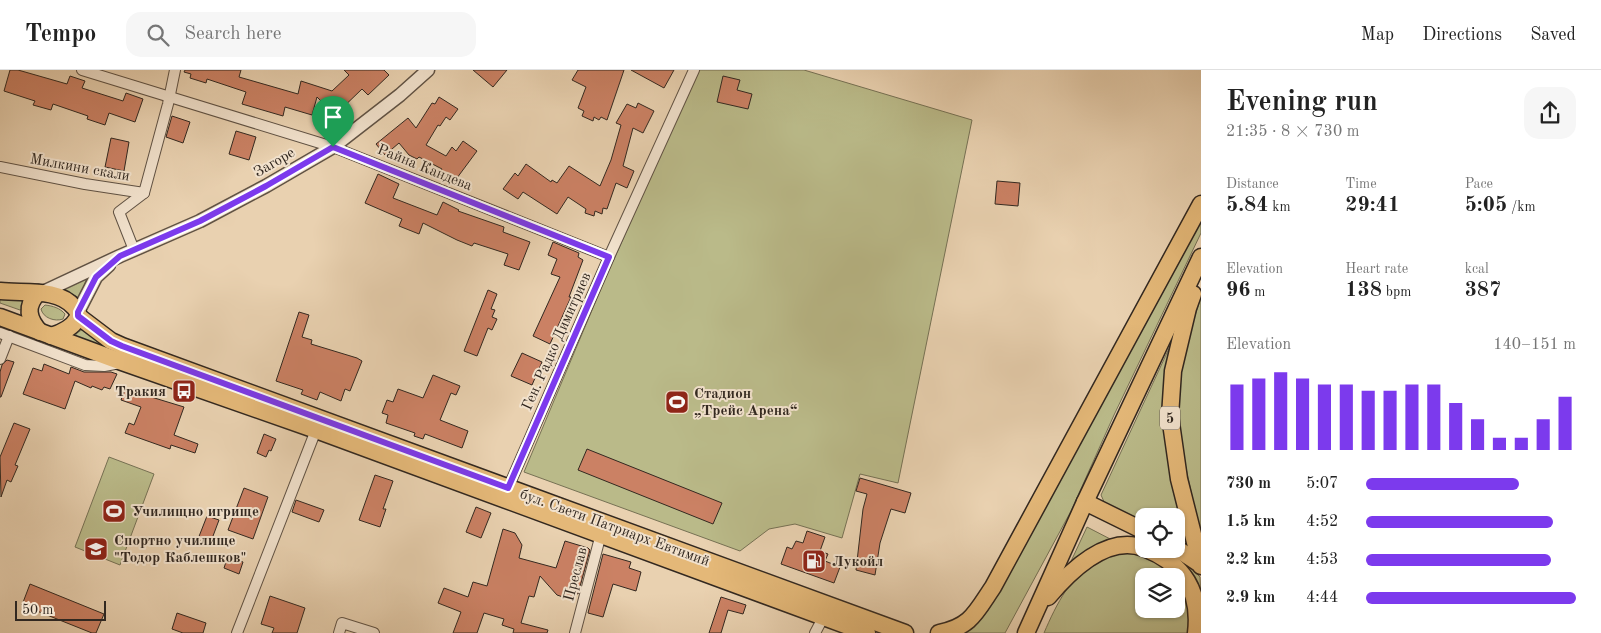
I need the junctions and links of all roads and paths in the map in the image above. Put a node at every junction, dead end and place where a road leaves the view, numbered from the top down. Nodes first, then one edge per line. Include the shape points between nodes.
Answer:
1 (82, 70) edge
2 (175, 70) edge
3 (428, 70) edge
4 (694, 70) edge
5 (170, 96) junction
6 (333, 147) junction
7 (0, 167) edge
8 (144, 193) junction
9 (1201, 204) edge
10 (134, 250) junction
11 (120, 256) junction
12 (609, 257) junction
13 (1201, 257) edge
14 (1201, 272) edge
15 (0, 291) edge
16 (40, 293) junction
17 (78, 314) junction
18 (0, 316) edge
19 (45, 334) junction
20 (4, 335) edge
21 (0, 359) edge
22 (122, 362) junction
23 (316, 430) junction
24 (508, 488) junction
25 (1085, 502) junction
26 (1135, 527) edge
27 (603, 529) junction
28 (1135, 547) edge
29 (1185, 554) edge
30 (1164, 558) edge
31 (1201, 565) edge
32 (1034, 615) junction
33 (825, 618) edge
34 (1027, 632) edge
35 (237, 633) edge
36 (339, 633) edge
37 (374, 633) edge
38 (575, 633) edge
39 (816, 633) edge
40 (867, 633) edge
41 (904, 633) edge
42 (939, 633) edge
43 (1196, 633) edge

1 - 5 street, Райна Кандева
2 - 5 street, Милкини скали
3 - 6 street, Загоре
4 - 12 street, Ген. Радко Димитриев
5 - 6 street, Райна Кандева
5 - 8 street, Милкини скали
6 - 10 street, Загоре via 200,221
6 - 12 street, Райна Кандева
7 - 8 street, Милкини скали
8 - 10 street via 119,212
9 - 42 main road via 993,587 970,621
10 - 11 street, Загоре
11 - 16 street, Загоре
11 - 17 street, Загоре via 96,277
12 - 24 street, Ген. Радко Димитриев
13 - 25 main road
14 - 31 main road, 5 via 1188,308 1173,371 1170,416 1179,479
15 - 16 main road
16 - 17 main road via 60,298 74,306
16 - 19 main road via 31,301 29,310 31,319
17 - 19 main road via 71,326
17 - 24 main road, бул. Свети Патриарх Евтимий via 122,346
18 - 19 main road, бул. Свети Патриарх Евтимий
19 - 22 main road, бул. Свети Патриарх Евтимий
20 - 21 street
20 - 22 street via 85,365 104,366
22 - 23 main road, бул. Свети Патриарх Евтимий
23 - 27 main road, бул. Свети Патриарх Евтимий
23 - 35 street
24 - 27 main road, бул. Свети Патриарх Евтимий
25 - 26 main road
25 - 32 main road
27 - 33 main road, бул. Свети Патриарх Евтимий
27 - 38 street, Преслав
28 - 32 main road via 1119,546 1098,552 1062,580
29 - 31 main road
30 - 43 main road via 1177,567 1193,588 1198,609
32 - 34 main road
33 - 39 street
33 - 40 main road, бул. Свети Патриарх Евтимий
33 - 41 main road, бул. Свети Патриарх Евтимий
36 - 37 street via 342,623

